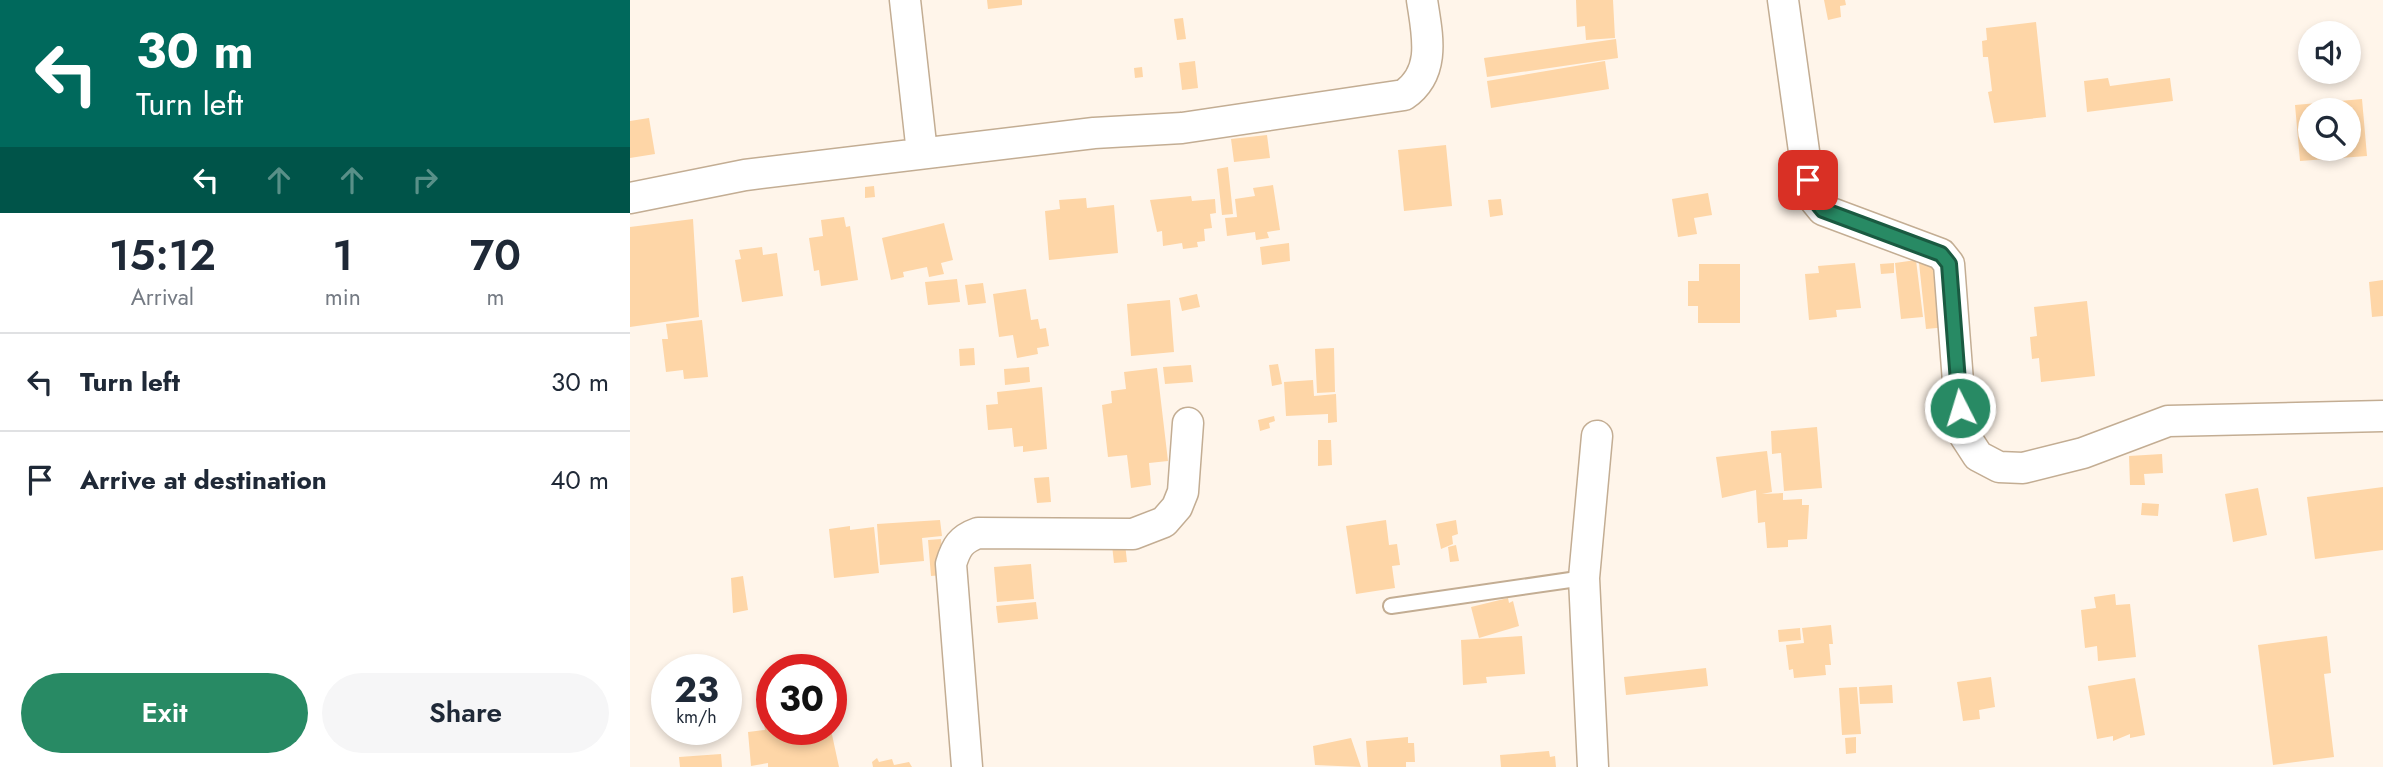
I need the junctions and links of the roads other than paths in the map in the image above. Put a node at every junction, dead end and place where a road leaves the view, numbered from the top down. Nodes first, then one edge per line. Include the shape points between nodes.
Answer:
1 (905, 0) edge
2 (1422, 0) edge
3 (1783, 0) edge
4 (922, 153) junction
5 (630, 198) edge
6 (2383, 416) edge
7 (1188, 423) dead end
8 (1597, 436) dead end
9 (1584, 578) junction
10 (1391, 606) dead end
11 (967, 767) edge
12 (1593, 767) edge

1 - 4 street
2 - 4 street via 1424,74 1404,95 1182,128
3 - 6 street via 1814,199 1823,210 1941,254 1949,264 1960,408 1965,436 1978,456 1999,467 2023,468 2083,453 2168,421
4 - 5 street via 746,176
7 - 11 street via 1183,492 1164,522 1133,534 978,533 964,538 956,550 951,564
8 - 9 street
9 - 10 lane
9 - 12 street

